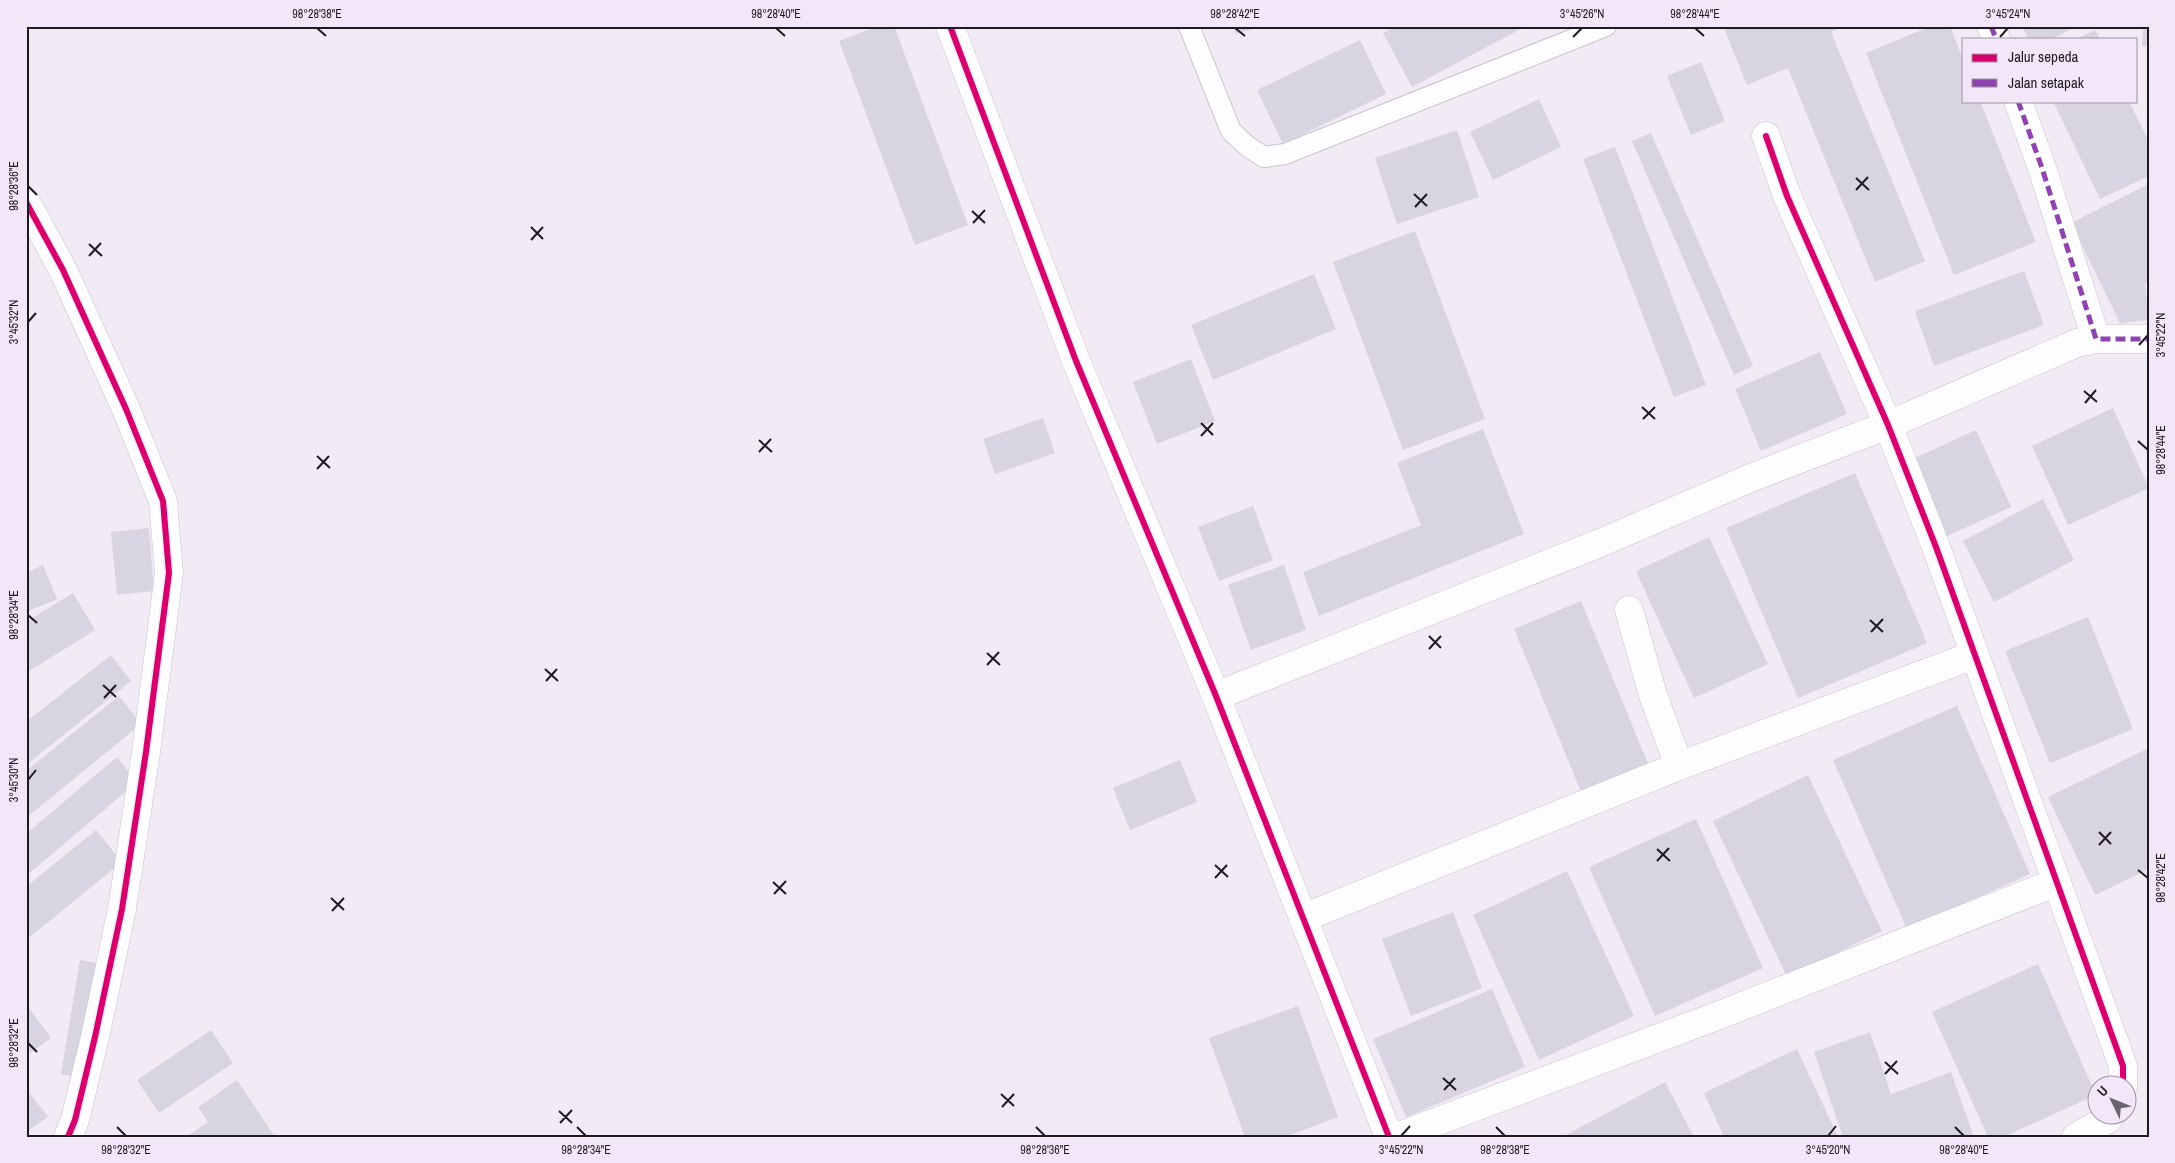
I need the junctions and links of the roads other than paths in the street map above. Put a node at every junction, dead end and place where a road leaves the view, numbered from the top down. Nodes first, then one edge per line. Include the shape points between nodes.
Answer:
1 (950, 26) edge
2 (1189, 26) edge
3 (1606, 26) edge
4 (1991, 26) edge
5 (1996, 38) edge
6 (2018, 102) edge
7 (1766, 136) dead end
8 (26, 202) edge
9 (2096, 339) junction
10 (2149, 339) edge
11 (1888, 425) junction
12 (1629, 610) dead end
13 (1974, 654) junction
14 (1216, 696) junction
15 (1680, 766) junction
16 (2058, 882) junction
17 (1303, 918) junction
18 (2123, 1076) edge
19 (2096, 1126) edge
20 (68, 1137) edge
21 (1389, 1137) edge
22 (1396, 1137) edge
23 (2076, 1137) edge

1 - 14 street via 1076,361
2 - 3 lane via 1231,131 1264,157 1285,154
4 - 5 street
6 - 9 street
7 - 11 street via 1787,196
8 - 20 street via 63,270 126,409 163,501 169,573 122,908 82,1092
9 - 10 street
9 - 11 street via 2076,343
11 - 13 street
11 - 14 street
12 - 15 street via 1653,695
13 - 15 street
13 - 16 street
14 - 17 street
15 - 17 street
16 - 18 street via 2123,1066
16 - 22 street via 1718,1016
17 - 21 street
19 - 23 street

